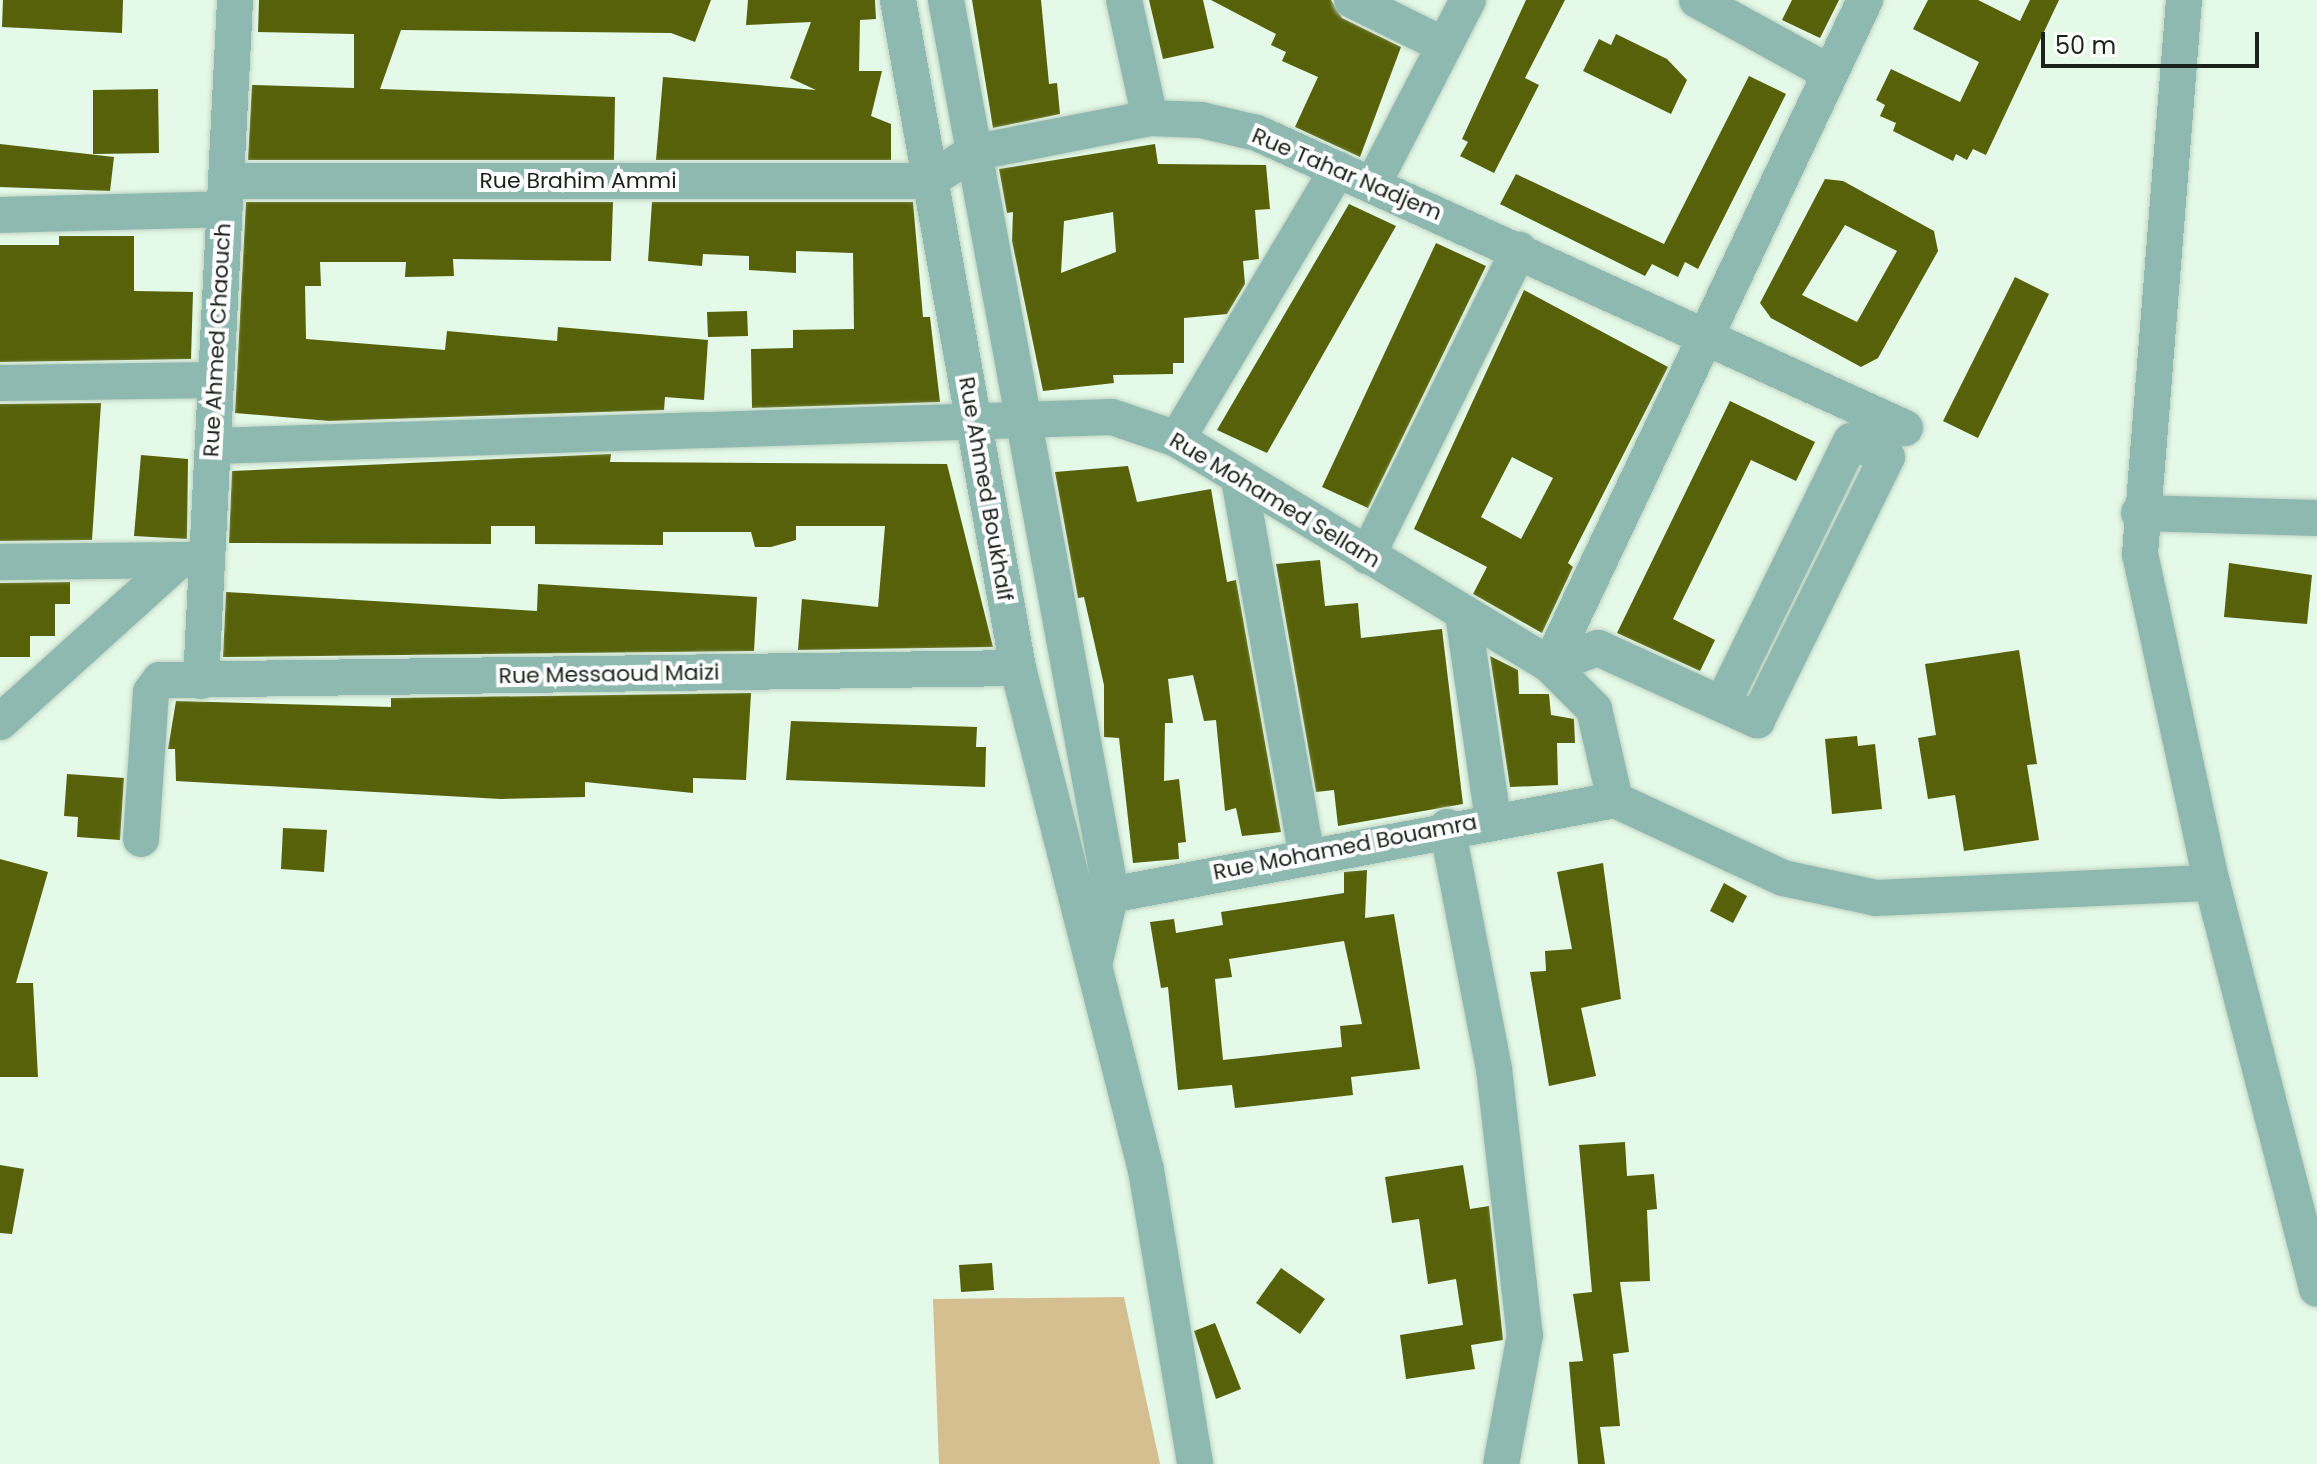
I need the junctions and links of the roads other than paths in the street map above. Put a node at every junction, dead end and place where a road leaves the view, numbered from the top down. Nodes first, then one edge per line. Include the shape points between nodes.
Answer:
1 (235, 0) edge
2 (898, 0) edge
3 (946, 0) edge
4 (1124, 0) edge
5 (1352, 0) edge
6 (1468, 0) edge
7 (1697, 0) edge
8 (1865, 0) edge
9 (2184, 0) edge
10 (1444, 45) junction
11 (1830, 73) junction
12 (1150, 118) junction
13 (972, 153) junction
14 (1338, 169) junction
15 (929, 181) junction
16 (1373, 184) junction
17 (225, 195) junction
18 (0, 215) edge
19 (1519, 250) junction
20 (1703, 338) junction
21 (213, 380) junction
22 (0, 383) edge
23 (1023, 422) junction
24 (976, 424) junction
25 (1905, 428) dead end
26 (1177, 439) junction
27 (213, 446) junction
28 (1239, 479) junction
29 (2139, 513) junction
30 (2317, 518) edge
31 (1367, 556) junction
32 (192, 560) junction
33 (0, 562) edge
34 (1463, 614) junction
35 (1550, 665) junction
36 (1018, 668) junction
37 (201, 681) junction
38 (1722, 704) dead end
39 (0, 722) edge
40 (1615, 800) junction
41 (1493, 819) junction
42 (1447, 827) junction
43 (141, 839) dead end
44 (1306, 853) junction
45 (2212, 883) junction
46 (1111, 893) junction
47 (1075, 902) junction
48 (1092, 974) junction
49 (2317, 1289) edge
50 (1195, 1464) edge
51 (1501, 1464) edge

1 - 17 street, Rue Ahmed Chaouch
2 - 15 street, Rue Ahmed Boukhalf
3 - 13 street
4 - 12 street
5 - 10 street
6 - 10 street
7 - 11 street
8 - 11 street
9 - 29 street
10 - 16 street
11 - 20 street
12 - 13 street, Rue Tahar Nadjem
12 - 14 street, Rue Tahar Nadjem via 1257,133
13 - 15 street, Rue Tahar Nadjem
13 - 23 street
14 - 16 street, Rue Tahar Nadjem
14 - 26 street
15 - 17 street, Rue Brahim Ammi
15 - 24 street, Rue Ahmed Boukhalf
16 - 19 street, Rue Tahar Nadjem
17 - 18 street, Rue Brahim Ammi
17 - 21 street, Rue Ahmed Chaouch
19 - 20 street, Rue Tahar Nadjem
19 - 31 street
20 - 25 street, Rue Tahar Nadjem
20 - 35 street
21 - 22 street
21 - 27 street, Rue Ahmed Chaouch
23 - 24 street, Rue Mohamed Sellam
23 - 26 street, Rue Mohamed Sellam via 1112,417
23 - 46 street
24 - 27 street, Rue Mohamed Sellam
24 - 36 street, Rue Ahmed Boukhalf
26 - 28 street, Rue Mohamed Sellam
27 - 32 street, Rue Ahmed Chaouch
28 - 31 street, Rue Mohamed Sellam
28 - 44 street
29 - 30 street
29 - 45 street via 2146,606
31 - 34 street, Rue Mohamed Sellam
32 - 33 street
32 - 37 street, Rue Ahmed Chaouch
32 - 39 street
34 - 35 street, Rue Mohamed Sellam
34 - 41 street
35 - 38 street via 1598,648 1757,720 1887,457 1851,441
35 - 40 street, Rue Mohamed Sellam via 1594,709
36 - 37 street, Rue Messaoud Maizi
36 - 47 street, Rue Ahmed Boukhalf
37 - 43 street, Rue Messaoud Maizi via 154,683
40 - 41 street, Rue Mohamed Bouamra
40 - 45 street via 1783,878 1876,898
41 - 42 street, Rue Mohamed Bouamra
42 - 44 street, Rue Mohamed Bouamra
42 - 51 street via 1494,1069 1525,1335
44 - 46 street, Rue Mohamed Bouamra
45 - 49 street
46 - 47 street, Rue Mohamed Bouamra
46 - 48 street
47 - 48 street, Rue Ahmed Boukhalf
48 - 50 street, Rue Ahmed Boukhalf via 1146,1170

